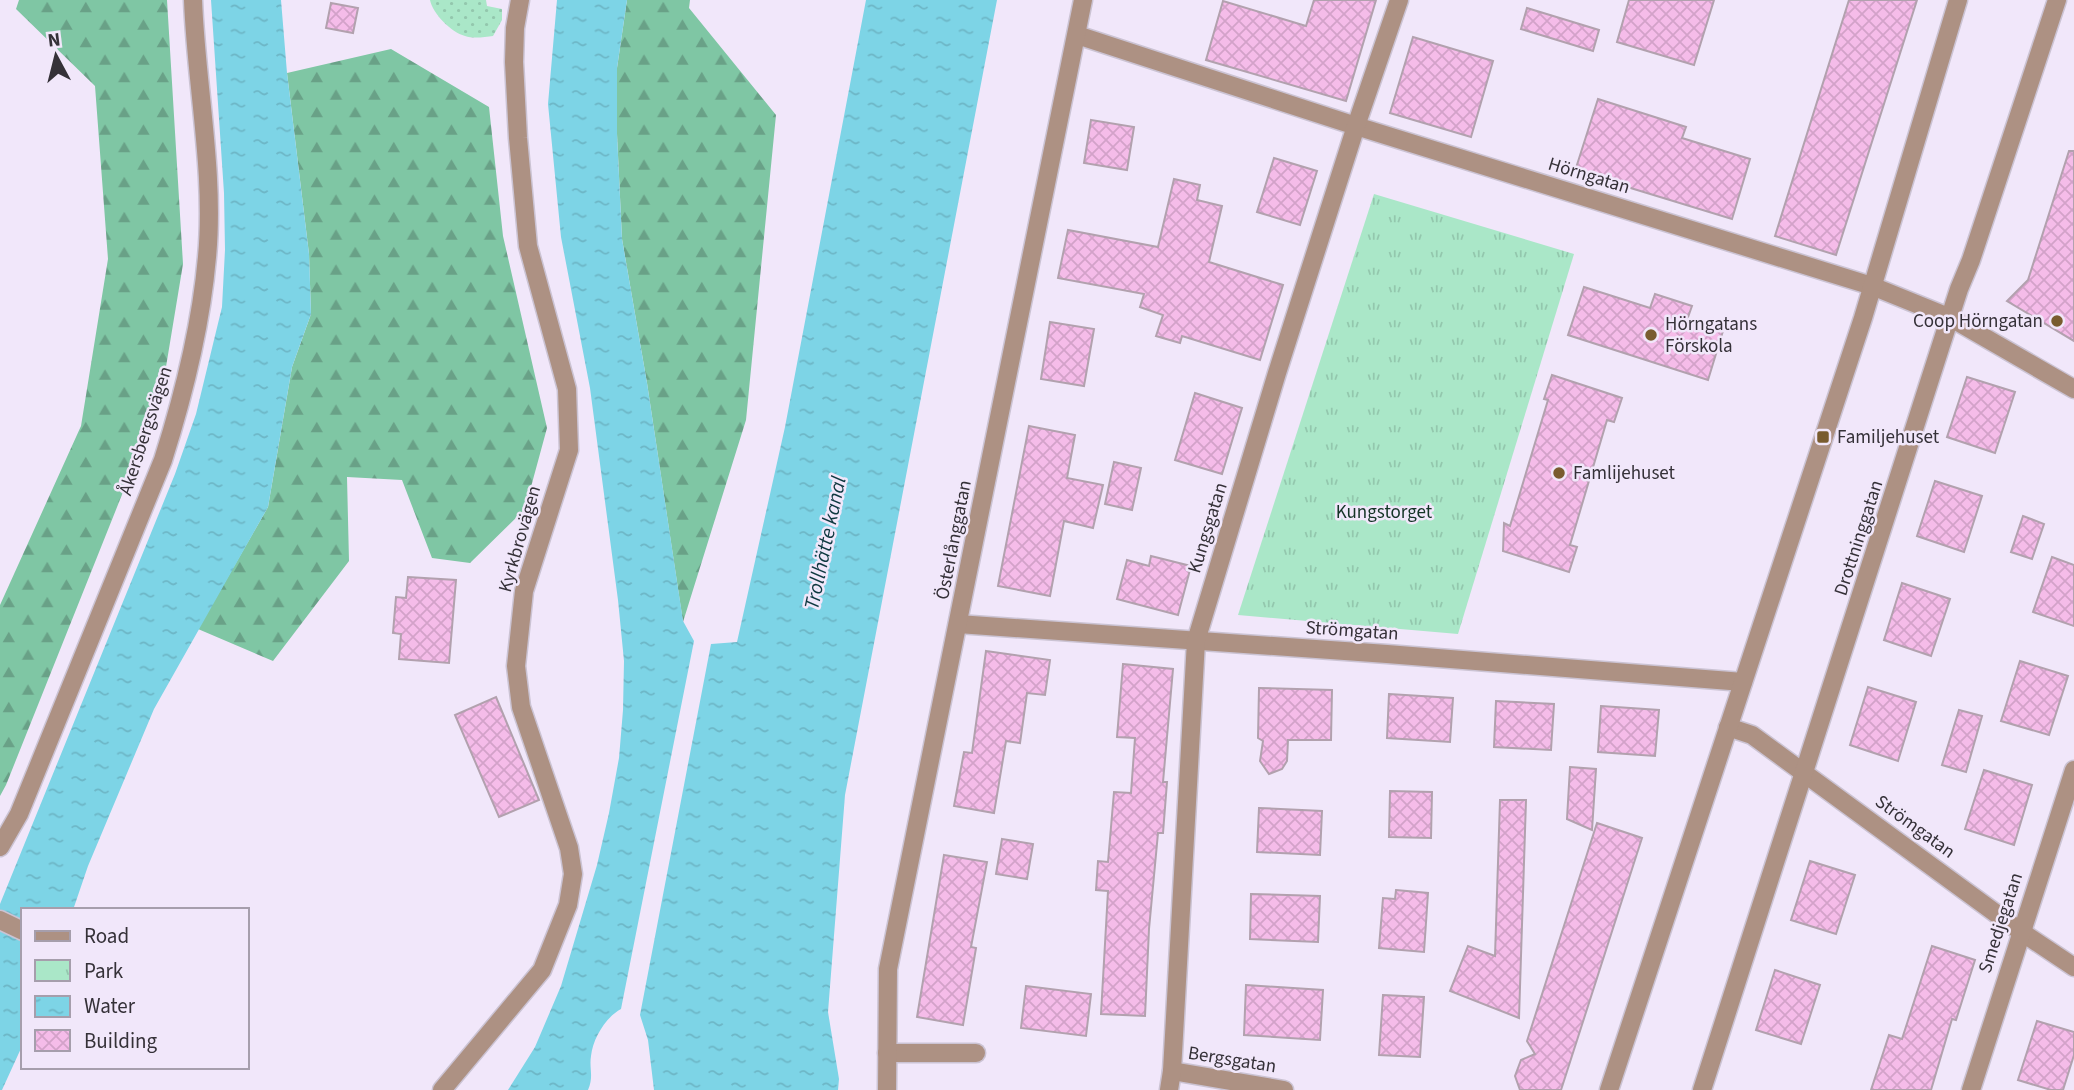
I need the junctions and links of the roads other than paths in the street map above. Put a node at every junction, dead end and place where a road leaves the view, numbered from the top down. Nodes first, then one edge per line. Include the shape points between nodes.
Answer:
1 (193, 0) edge
2 (520, 0) edge
3 (1083, 0) edge
4 (1399, 0) edge
5 (1958, 0) edge
6 (2057, 0) edge
7 (1077, 36) junction
8 (1356, 126) junction
9 (1872, 286) junction
10 (1951, 318) junction
11 (2074, 389) edge
12 (958, 624) junction
13 (1196, 641) junction
14 (1743, 682) junction
15 (1728, 727) junction
16 (2074, 770) edge
17 (1805, 772) junction
18 (0, 847) edge
19 (0, 920) edge
20 (21, 929) edge
21 (2020, 931) junction
22 (2074, 967) edge
23 (887, 1053) junction
24 (976, 1053) dead end
25 (1172, 1071) junction
26 (442, 1090) edge
27 (887, 1090) edge
28 (1169, 1090) edge
29 (1284, 1090) edge
30 (1609, 1090) edge
31 (1702, 1090) edge
32 (1971, 1090) edge

1 - 18 street, Åkersbergsvägen via 208,188 207,255 184,391 163,460 19,814
2 - 26 street, Kyrkbrovägen via 514,62 528,246 567,389 569,450 524,591 516,666 521,707 569,848 573,874 568,905 542,970
3 - 7 street, Österlånggatan
4 - 8 street, Kungsgatan
5 - 9 street
6 - 10 street, Drottninggatan
7 - 8 street, Hörngatan
7 - 12 street, Österlånggatan
8 - 9 street, Hörngatan
8 - 13 street, Kungsgatan
9 - 10 street, Hörngatan
9 - 14 street
10 - 11 street, Hörngatan
10 - 17 street, Drottninggatan
12 - 13 street, Strömgatan
12 - 23 street, Österlånggatan via 888,969
13 - 14 street, Strömgatan
13 - 25 street, Kungsgatan
14 - 15 street
15 - 17 street, Strömgatan via 1752,735
15 - 30 street
16 - 21 street, Smedjegatan
17 - 21 street, Strömgatan
17 - 31 street, Drottninggatan
19 - 20 street
21 - 22 street, Strömgatan
21 - 32 street, Smedjegatan
23 - 24 street
23 - 27 street, Österlånggatan
25 - 28 street, Kungsgatan
25 - 29 street, Bergsgatan

